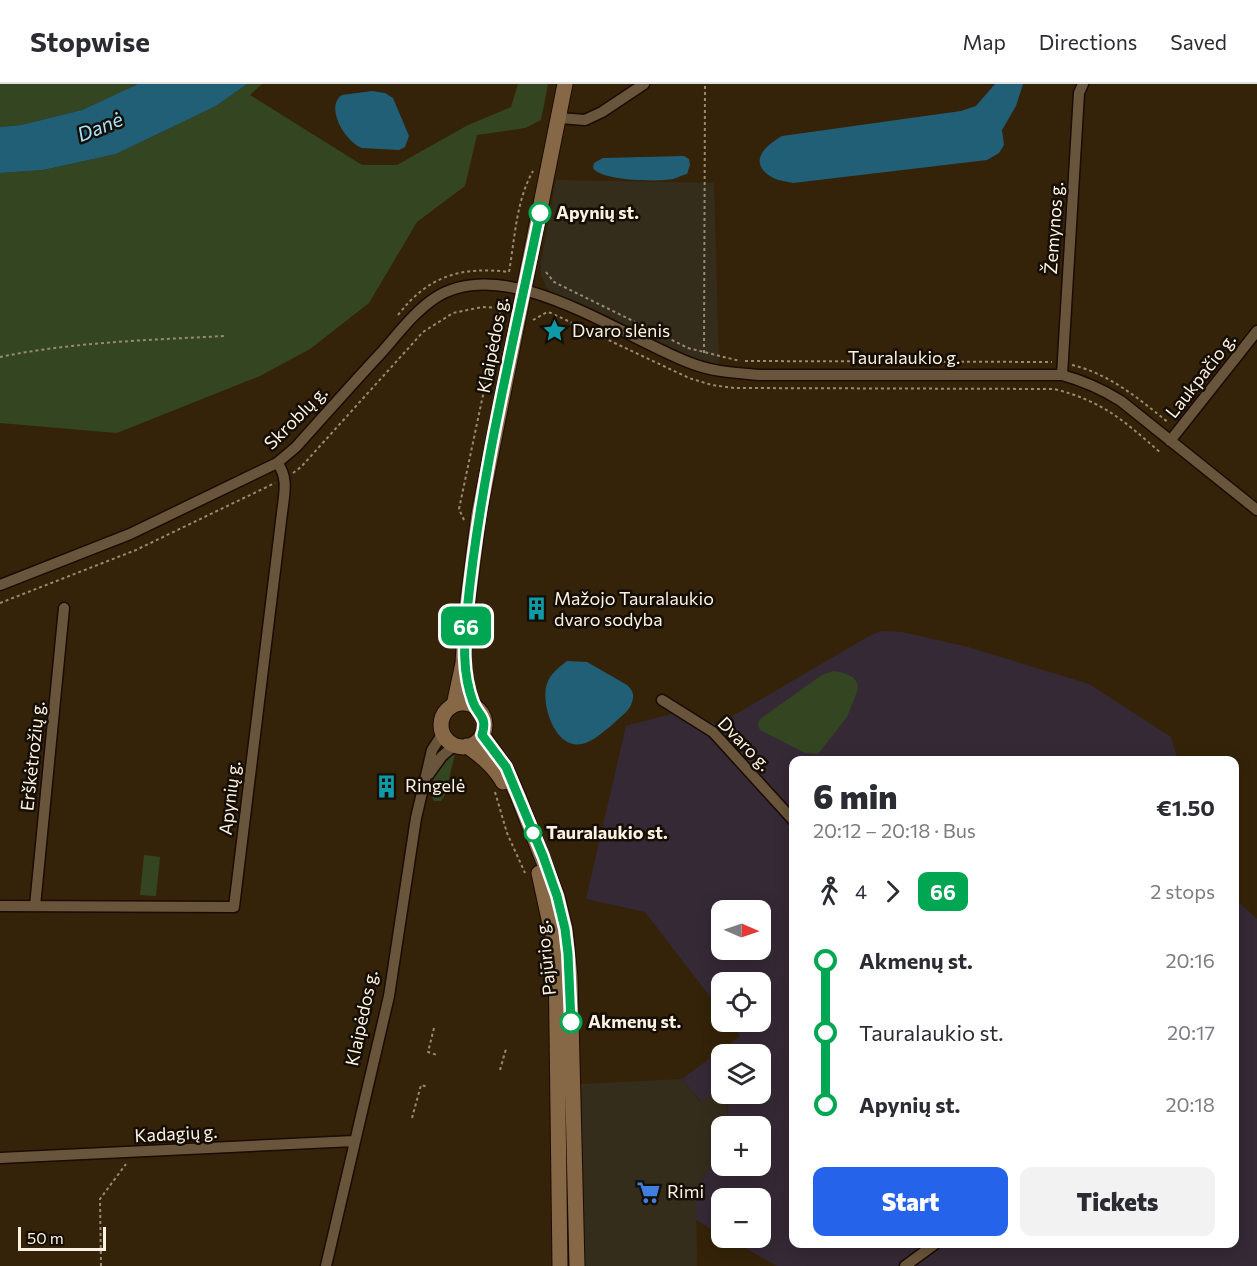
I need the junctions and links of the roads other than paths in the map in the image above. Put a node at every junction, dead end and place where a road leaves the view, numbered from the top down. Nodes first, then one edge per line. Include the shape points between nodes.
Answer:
1 (565, 84) edge
2 (644, 84) edge
3 (1083, 84) edge
4 (559, 118) junction
5 (524, 291) junction
6 (1257, 331) edge
7 (1062, 375) junction
8 (1170, 441) junction
9 (277, 463) junction
10 (1257, 510) edge
11 (0, 585) edge
12 (64, 608) dead end
13 (466, 615) joint
14 (463, 663) junction
15 (662, 700) dead end
16 (454, 705) junction
17 (474, 706) junction
18 (443, 733) junction
19 (482, 735) junction
20 (461, 746) junction
21 (427, 777) junction
22 (789, 816) edge
23 (0, 906) edge
24 (35, 906) junction
25 (354, 1141) junction
26 (0, 1158) edge
27 (930, 1248) edge
28 (326, 1266) edge
29 (560, 1266) edge
30 (577, 1266) edge
31 (905, 1266) edge

1 - 4 main road, Klaipėdos g.
2 - 4 street via 585,120
3 - 7 street, Žemynos g. via 1079,93
4 - 5 main road, Klaipėdos g.
5 - 7 street, Tauralaukio g. via 550,297 693,364 735,373
5 - 9 street, Skroblų g. via 460,286 434,299 420,309 296,447
5 - 13 main road, Klaipėdos g. via 479,514
6 - 8 street, Laukpačio g.
7 - 8 street, Tauralaukio g. via 1103,390
8 - 10 street, Tauralaukio g.
9 - 11 street, Skroblų g. via 130,534
9 - 24 street, Apynių g. via 285,478 282,513 234,908
12 - 24 street, Erškėtrožių g.
13 - 14 main road, Pajūrio g.
14 - 16 main road, Pajūrio g.
14 - 17 main road, Pajūrio g.
15 - 22 street, Dvaro g. via 713,732
16 - 17 main road
16 - 18 main road, Pajūrio g. via 444,714
17 - 19 main road, Pajūrio g. via 483,716
18 - 20 main road, Pajūrio g. via 450,742
18 - 21 street, Klaipėdos g. via 432,750
19 - 20 main road
19 - 30 main road, Pajūrio g. via 506,767 518,795 557,896 565,929 570,977
20 - 21 street, Klaipėdos g. via 442,756
20 - 29 main road, Pajūrio g. via 490,765 504,784 539,873 553,932
21 - 25 street, Klaipėdos g. via 407,864 389,996
23 - 24 street, Apynių g.
25 - 26 street, Kadagių g.
25 - 28 street, Klaipėdos g.
27 - 31 street

